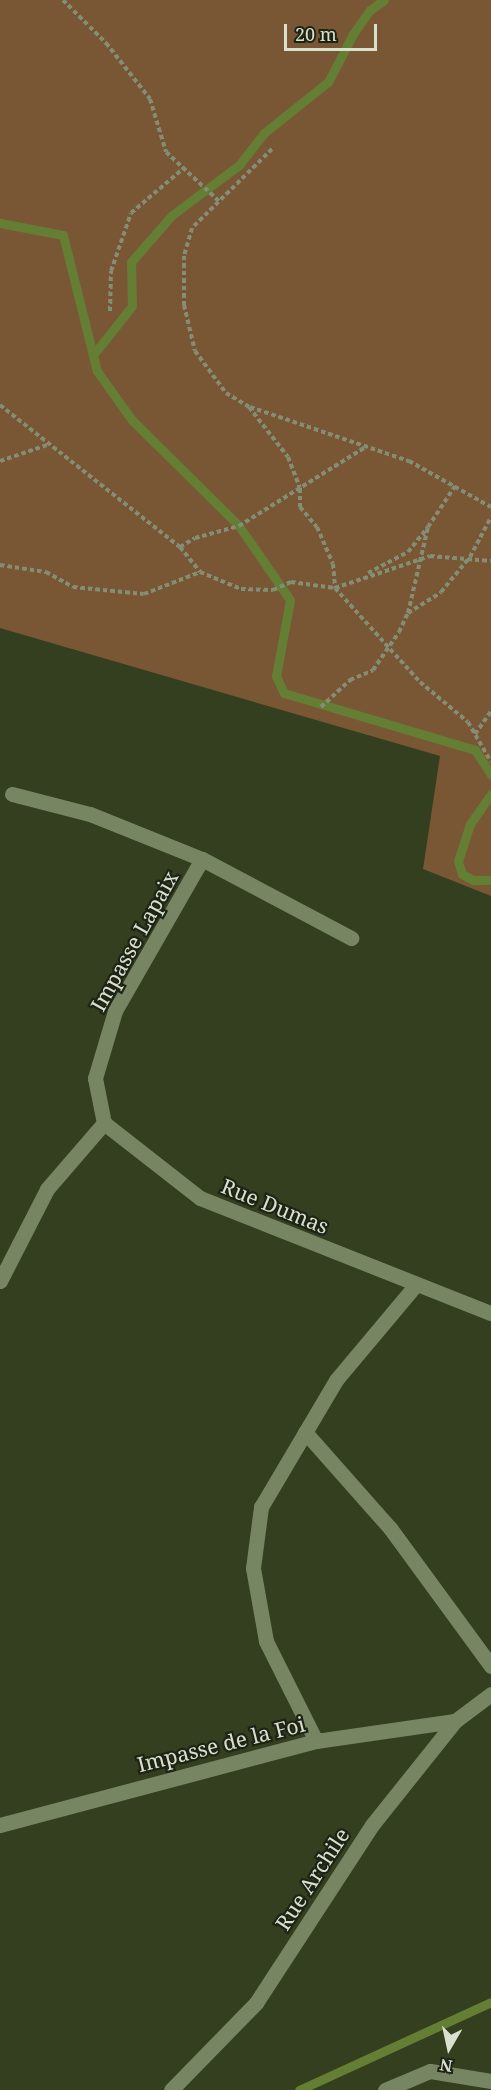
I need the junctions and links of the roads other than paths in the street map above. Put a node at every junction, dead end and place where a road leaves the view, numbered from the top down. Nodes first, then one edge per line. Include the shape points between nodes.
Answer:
1 (12, 794) dead end
2 (202, 860) junction
3 (351, 938) dead end
4 (104, 1123) junction
5 (0, 1281) edge
6 (415, 1286) junction
7 (491, 1313) edge
8 (305, 1432) junction
9 (491, 1666) edge
10 (491, 1694) edge
11 (455, 1721) junction
12 (316, 1741) junction
13 (0, 1825) edge
14 (491, 2081) edge
15 (171, 2090) edge
16 (385, 2090) edge

1 - 2 street via 90,814
2 - 3 street
2 - 4 street, Impasse Lapaix via 115,1011 95,1078
4 - 5 street via 47,1189
4 - 6 street, Rue Dumas via 200,1198
6 - 7 street, Rue Dumas
6 - 8 street via 336,1380
8 - 9 street via 390,1528
8 - 12 street via 261,1507 253,1568 266,1641
10 - 11 street, Rue Archile
11 - 12 street, Impasse de la Foi
11 - 15 street, Rue Archile via 372,1825 256,2003
12 - 13 street, Impasse de la Foi
14 - 16 street via 430,2071

